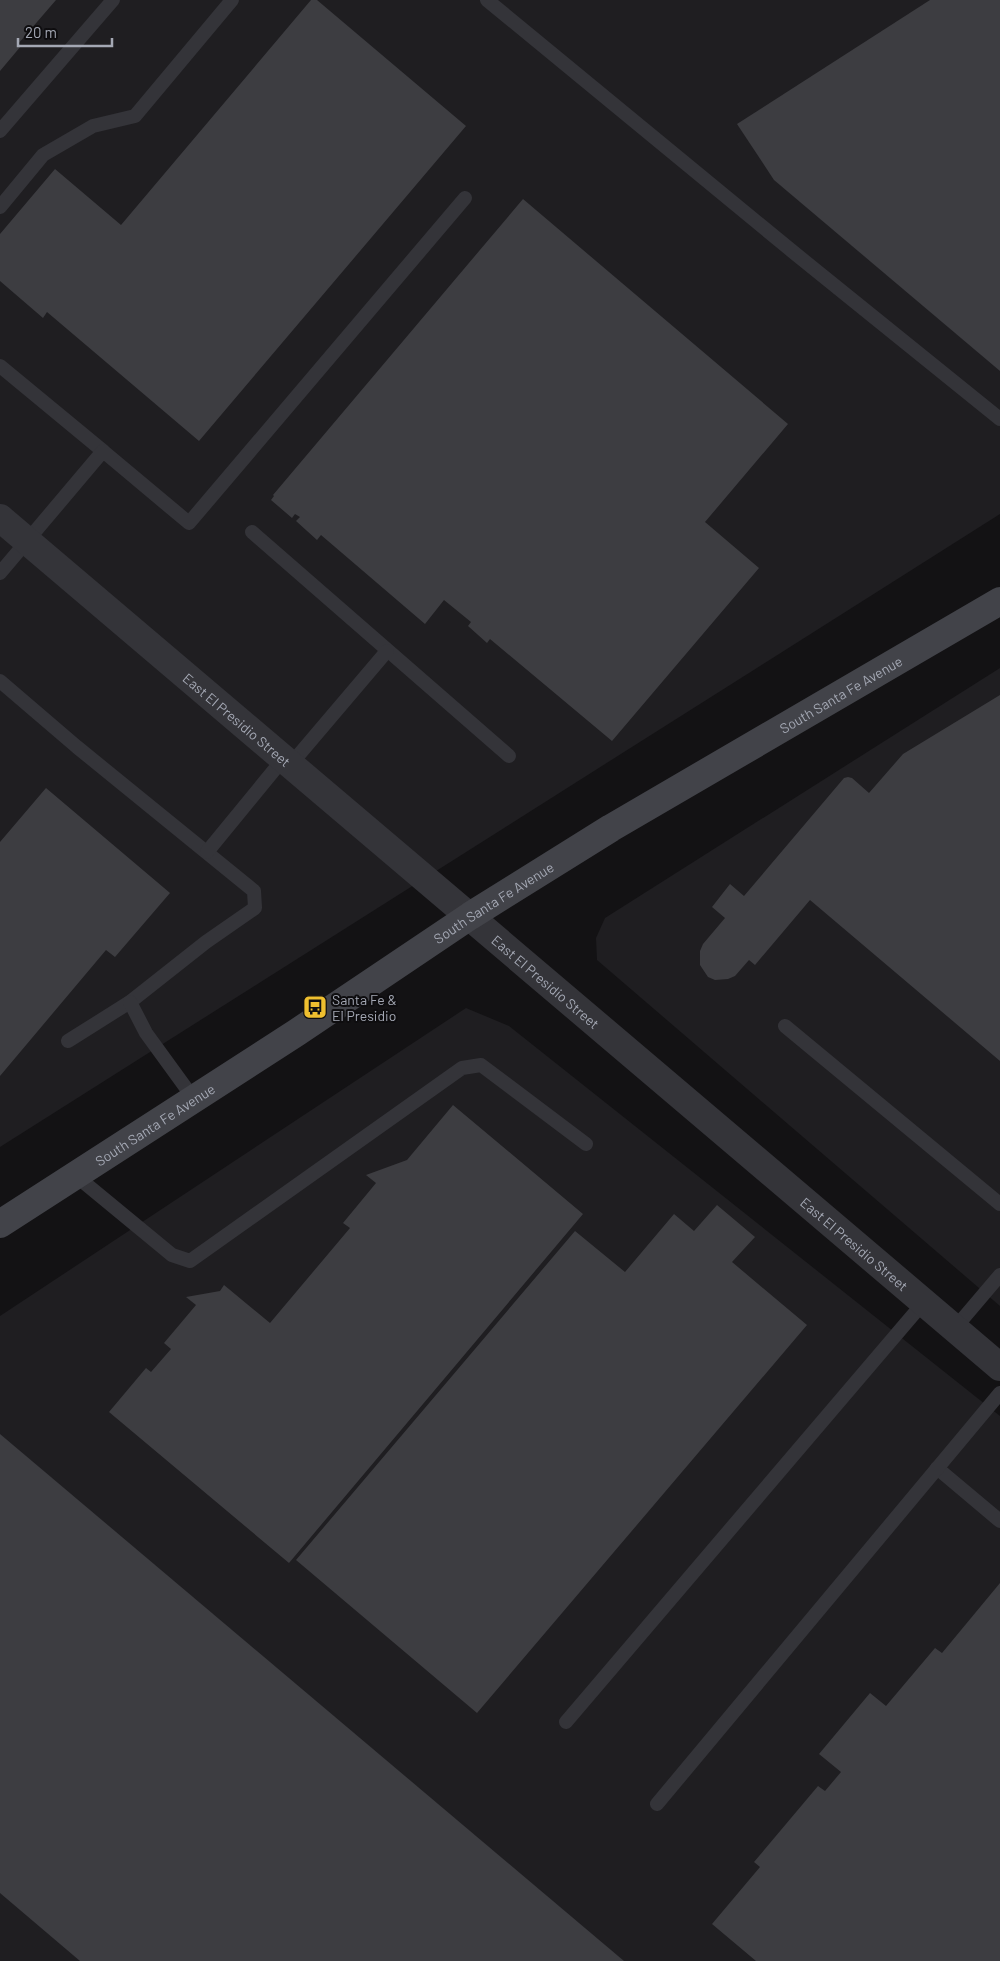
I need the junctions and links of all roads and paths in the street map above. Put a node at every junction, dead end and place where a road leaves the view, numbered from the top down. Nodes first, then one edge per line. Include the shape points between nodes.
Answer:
1 (112, 0) edge
2 (232, 0) edge
3 (487, 0) edge
4 (0, 131) edge
5 (465, 198) dead end
6 (0, 207) edge
7 (0, 366) edge
8 (1000, 419) edge
9 (103, 451) junction
10 (0, 518) edge
11 (252, 532) dead end
12 (27, 541) junction
13 (0, 573) edge
14 (1000, 601) edge
15 (387, 651) junction
16 (0, 681) edge
17 (509, 756) dead end
18 (287, 761) junction
19 (207, 852) junction
20 (470, 916) junction
21 (130, 1002) junction
22 (784, 1026) dead end
23 (68, 1042) dead end
24 (194, 1099) junction
25 (586, 1144) dead end
26 (75, 1175) junction
27 (1000, 1204) edge
28 (0, 1224) edge
29 (1000, 1275) edge
30 (924, 1302) junction
31 (954, 1328) junction
32 (1000, 1367) edge
33 (1000, 1394) edge
34 (937, 1468) junction
35 (1000, 1522) edge
36 (566, 1722) dead end
37 (657, 1804) dead end

1 - 4 lane
2 - 6 lane via 135,116 93,126 43,155
3 - 8 lane
5 - 9 lane via 189,523
7 - 9 lane
9 - 12 lane
10 - 12 street, East El Presidio Street
11 - 15 lane
12 - 13 lane
12 - 18 street, East El Presidio Street
14 - 20 main road, South Santa Fe Avenue via 610,828
15 - 17 lane
15 - 18 lane
16 - 19 lane
18 - 19 lane
18 - 20 street, East El Presidio Street
19 - 21 lane via 254,890 255,908
20 - 24 main road, South Santa Fe Avenue
20 - 30 street, East El Presidio Street
21 - 23 lane
21 - 24 lane via 146,1033
22 - 27 lane
24 - 26 main road, South Santa Fe Avenue
25 - 26 lane via 481,1065 462,1068 190,1261 172,1255
26 - 28 main road, South Santa Fe Avenue
29 - 31 lane
30 - 31 street, East El Presidio Street
30 - 36 lane
31 - 32 street, East El Presidio Street
33 - 34 lane
34 - 35 lane
34 - 37 lane

